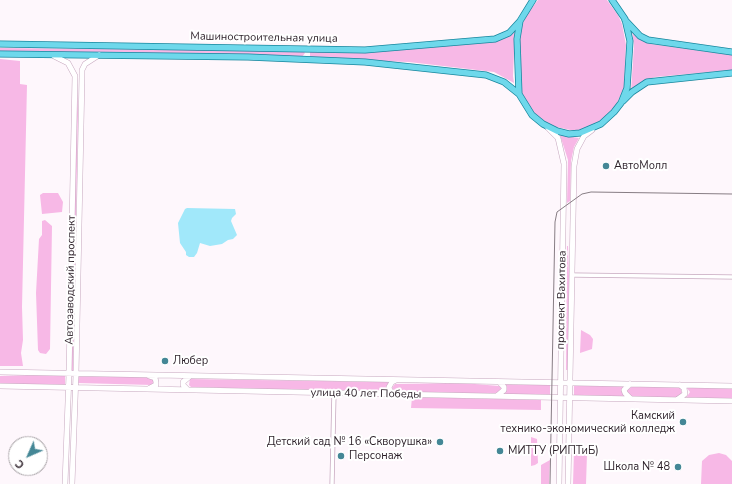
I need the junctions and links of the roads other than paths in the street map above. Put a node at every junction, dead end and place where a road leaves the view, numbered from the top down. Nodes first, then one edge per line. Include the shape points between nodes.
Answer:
1 (533, 0) edge
2 (612, 0) edge
3 (624, 19) junction
4 (520, 21) junction
5 (0, 44) edge
6 (302, 49) junction
7 (732, 52) edge
8 (0, 54) edge
9 (52, 55) junction
10 (99, 55) junction
11 (301, 60) junction
12 (732, 73) edge
13 (74, 89) junction
14 (81, 92) junction
15 (519, 94) junction
16 (621, 103) junction
17 (543, 124) junction
18 (592, 130) junction
19 (73, 164) junction
20 (79, 164) junction
21 (563, 249) junction
22 (572, 250) junction
23 (572, 275) junction
24 (732, 277) edge
25 (0, 372) edge
26 (69, 374) junction
27 (76, 374) junction
28 (147, 375) junction
29 (190, 376) junction
30 (397, 380) junction
31 (498, 382) junction
32 (561, 382) junction
33 (570, 383) junction
34 (630, 384) junction
35 (676, 385) junction
36 (0, 386) edge
37 (732, 386) edge
38 (68, 387) junction
39 (76, 387) junction
40 (147, 388) junction
41 (193, 390) junction
42 (334, 393) junction
43 (398, 395) junction
44 (496, 396) junction
45 (560, 398) junction
46 (569, 398) junction
47 (631, 398) junction
48 (677, 400) junction
49 (732, 401) edge
50 (65, 484) edge
51 (72, 484) edge
52 (332, 484) edge
53 (559, 484) edge
54 (567, 484) edge

1 - 4 main road
2 - 3 main road
3 - 7 main road via 640,36 648,40
3 - 16 main road via 630,41 627,88
4 - 6 main road, Машиностроительная улица via 509,33 488,40 365,50
4 - 15 main road via 517,39
5 - 6 main road, Машиностроительная улица
6 - 11 main road via 308,54
8 - 9 main road, Машиностроительная улица
9 - 10 main road, Машиностроительная улица
9 - 13 street, Автозаводский проспект via 68,63 75,76
10 - 11 main road, Машиностроительная улица
10 - 14 street, Автозаводский проспект via 85,64 82,70
11 - 15 main road, Машиностроительная улица via 387,64 486,76 504,82
12 - 16 main road via 647,82
13 - 14 street via 77,87
13 - 19 street, Автозаводский проспект
14 - 20 street, Автозаводский проспект
15 - 17 main road via 532,115
16 - 18 main road
17 - 18 main road via 569,134
17 - 21 street, проспект Вахитова via 558,138 564,157
18 - 22 street, проспект Вахитова via 580,142 575,156
19 - 20 street via 76,161
19 - 26 street, Автозаводский проспект
20 - 27 street, Автозаводский проспект
21 - 22 street via 568,240
21 - 32 street, проспект Вахитова
22 - 23 street, проспект Вахитова
23 - 24 street
23 - 33 street, проспект Вахитова
25 - 26 street, улица 40 лет Победы
26 - 27 street, улица 40 лет Победы
26 - 38 street, Автозаводский проспект
27 - 28 street, улица 40 лет Победы
27 - 39 street, Автозаводский проспект
28 - 29 street, улица 40 лет Победы
28 - 40 street via 155,378 156,385
29 - 30 street, улица 40 лет Победы
29 - 41 street via 182,382 185,388
30 - 31 street, улица 40 лет Победы
30 - 43 street via 389,387 390,391
31 - 32 street, улица 40 лет Победы
31 - 44 street via 504,390
32 - 33 street, улица 40 лет Победы
32 - 45 street, проспект Вахитова
33 - 34 street, улица 40 лет Победы
33 - 46 street, проспект Вахитова
34 - 35 street, улица 40 лет Победы
34 - 47 street via 624,390
35 - 37 street, улица 40 лет Победы
35 - 48 street via 682,386 685,392
36 - 38 street, улица 40 лет Победы
38 - 39 street, улица 40 лет Победы
38 - 50 street, Автозаводский проспект
39 - 40 street, улица 40 лет Победы
39 - 51 street, Автозаводский проспект
40 - 41 street, улица 40 лет Победы
41 - 42 street, улица 40 лет Победы
42 - 43 street, улица 40 лет Победы
42 - 52 street
43 - 44 street, улица 40 лет Победы
44 - 45 street, улица 40 лет Победы
45 - 46 street, улица 40 лет Победы
45 - 53 street, проспект Вахитова
46 - 47 street, улица 40 лет Победы
46 - 54 street, проспект Вахитова
47 - 48 street, улица 40 лет Победы
48 - 49 street, улица 40 лет Победы
53 - 54 street via 563,478

